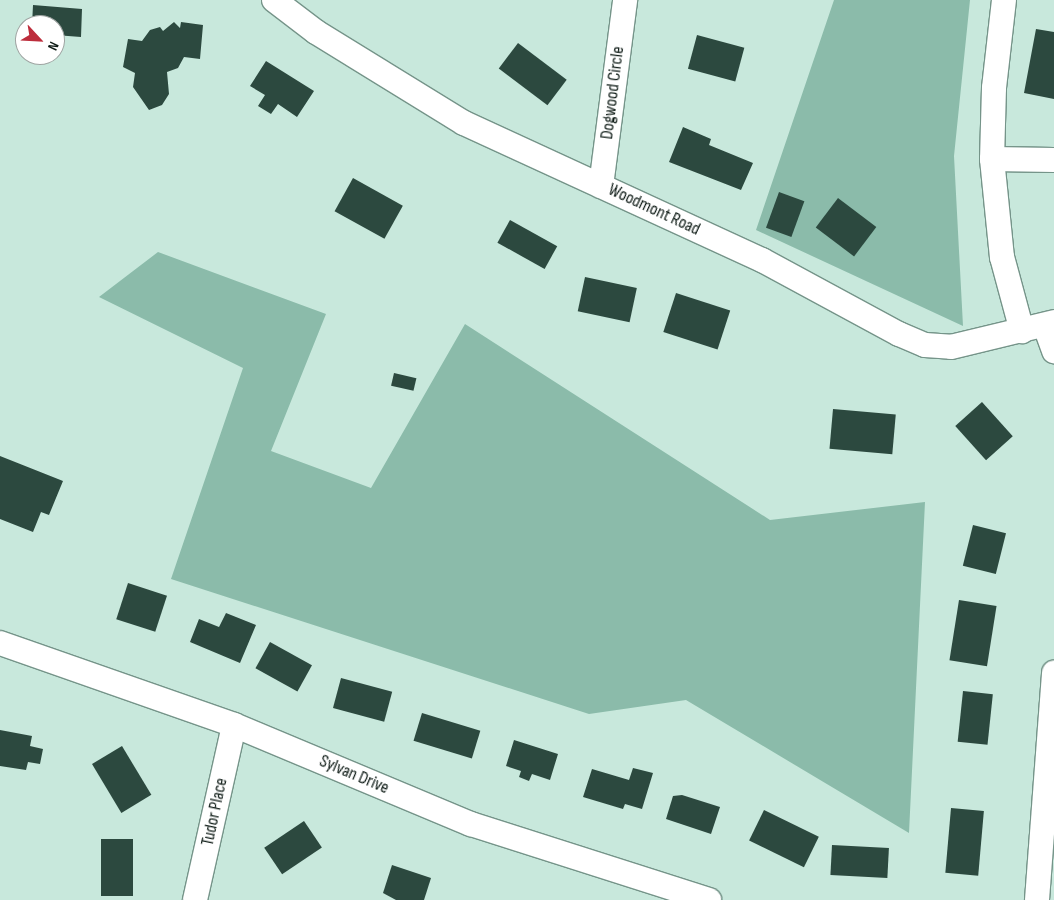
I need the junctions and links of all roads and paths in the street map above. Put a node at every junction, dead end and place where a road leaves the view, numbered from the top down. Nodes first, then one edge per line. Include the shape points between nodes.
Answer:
1 (274, 0) edge
2 (624, 0) edge
3 (1004, 0) edge
4 (992, 159) junction
5 (1054, 160) edge
6 (601, 186) junction
7 (1040, 326) edge
8 (1054, 350) edge
9 (0, 642) edge
10 (1054, 673) edge
11 (234, 725) junction
12 (195, 900) edge
13 (710, 900) edge
14 (1037, 900) edge

1 - 6 street, Woodmont Road via 316,32 464,123
2 - 6 street, Dogwood Circle
3 - 4 street via 994,88
4 - 5 street
4 - 7 street via 1002,257
6 - 7 street, Woodmont Road via 762,260 925,345 951,347
7 - 8 street
9 - 11 street, Sylvan Drive
10 - 14 street
11 - 12 street, Tudor Place
11 - 13 street, Sylvan Drive via 471,824

